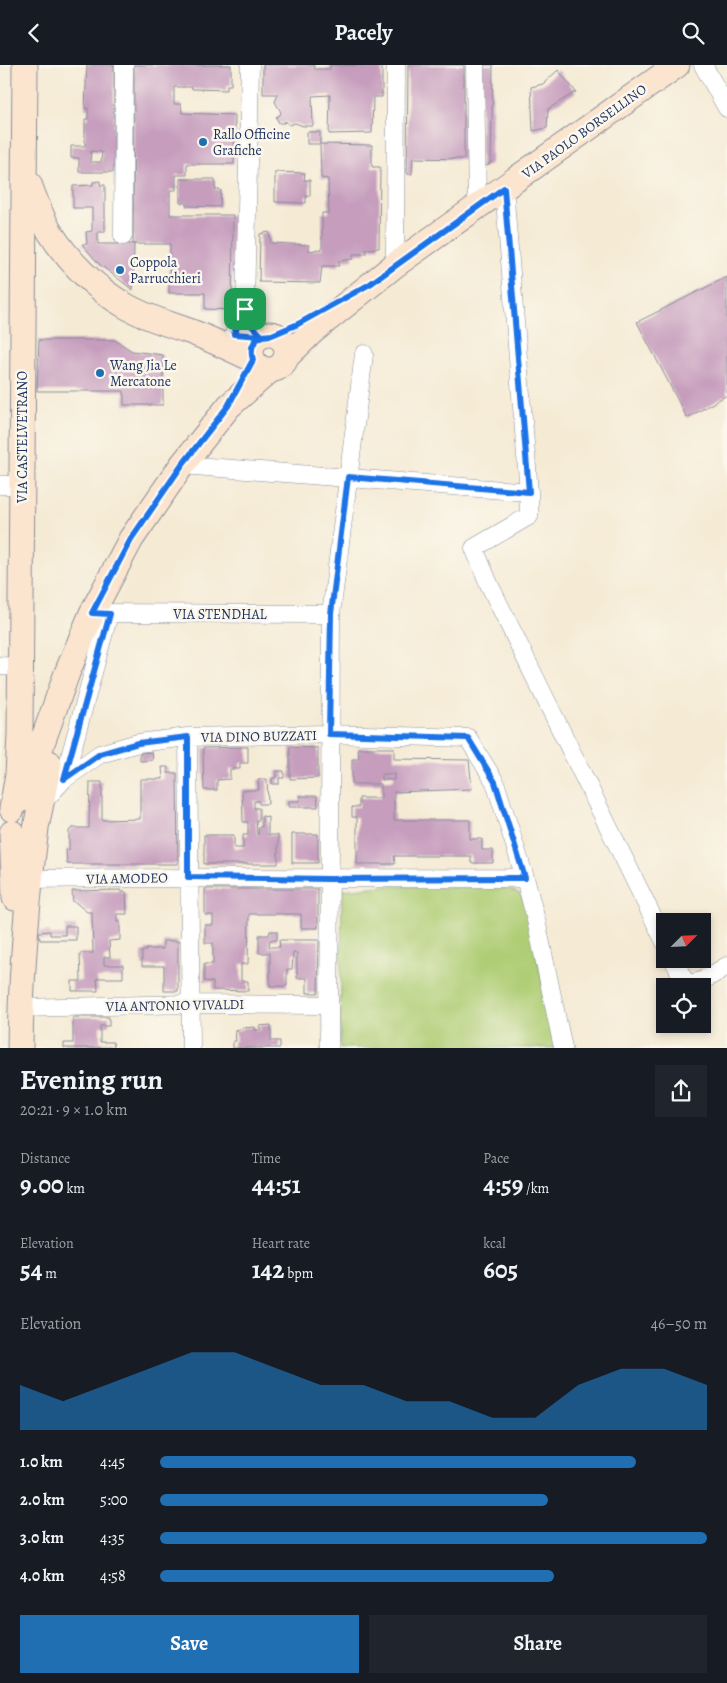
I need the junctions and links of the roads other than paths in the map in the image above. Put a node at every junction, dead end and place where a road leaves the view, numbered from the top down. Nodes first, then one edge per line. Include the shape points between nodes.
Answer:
1 (25, 65) edge
2 (124, 65) edge
3 (250, 65) edge
4 (396, 65) edge
5 (476, 65) edge
6 (676, 65) edge
7 (703, 65) edge
8 (727, 108) edge
9 (25, 172) junction
10 (504, 188) junction
11 (477, 207) junction
12 (123, 236) dead end
13 (395, 265) junction
14 (370, 284) junction
15 (245, 309) junction
16 (186, 330) junction
17 (234, 334) junction
18 (265, 335) junction
19 (364, 354) dead end
20 (265, 362) junction
21 (182, 465) junction
22 (348, 477) junction
23 (11, 485) edge
24 (529, 492) junction
25 (101, 613) junction
26 (331, 614) junction
27 (10, 666) edge
28 (329, 734) junction
29 (188, 737) junction
30 (64, 779) junction
31 (18, 823) edge
32 (14, 871) edge
33 (188, 877) junction
34 (525, 878) junction
35 (329, 879) junction
36 (656, 924) edge
37 (727, 966) edge
38 (678, 968) edge
39 (190, 1004) junction
40 (329, 1005) junction
41 (20, 1008) junction
42 (20, 1048) edge
43 (191, 1048) edge
44 (329, 1048) edge
45 (563, 1048) edge

1 - 9 main road, VIA CASTELVETRANO
2 - 12 street
3 - 15 street
4 - 13 street
5 - 11 street
6 - 10 main road, VIA PAOLO BORSELLINO
7 - 8 street
9 - 16 main road via 50,232 80,270 126,306
9 - 23 main road, VIA CASTELVETRANO
10 - 11 main road, VIA PAOLO BORSELLINO
10 - 24 street
11 - 13 main road, VIA PAOLO BORSELLINO
13 - 14 main road, VIA PAOLO BORSELLINO
14 - 18 main road, VIA PAOLO BORSELLINO via 298,324
14 - 20 main road, VIA PAOLO BORSELLINO via 301,342
15 - 17 street
15 - 18 street via 250,324
16 - 17 main road
16 - 20 main road
17 - 18 main road
18 - 20 main road via 252,346 251,355
18 - 20 main road via 280,339 286,347
19 - 22 street
20 - 21 main road, VIA PAOLO BORSELLINO
21 - 22 street
21 - 25 main road, VIA PAOLO BORSELLINO via 131,539
22 - 24 street
22 - 26 street
23 - 27 main road, VIA CASTELVETRANO
24 - 36 street via 529,516 474,548
25 - 26 street, VIA STENDHAL
25 - 30 street
25 - 31 main road, VIA PAOLO BORSELLINO via 67,673 56,705 52,745
26 - 28 street
27 - 31 main road, VIA CASTELVETRANO
28 - 29 street, VIA DINO BUZZATI
28 - 34 street, VIA DINO BUZZATI via 468,738 495,782
28 - 35 street
29 - 30 street, VIA DINO BUZZATI via 138,743 100,754
29 - 33 street
30 - 31 street, VIA DINO BUZZATI
31 - 32 main road
32 - 33 street, VIA AMODEO
32 - 41 main road
33 - 35 street, VIA AMODEO
33 - 39 street
34 - 35 street, VIA AMODEO
34 - 45 street
35 - 40 street
37 - 38 street via 702,981 686,984
39 - 40 street, VIA ANTONIO VIVALDI
39 - 41 street, VIA ANTONIO VIVALDI
39 - 43 street
40 - 44 street
41 - 42 main road

